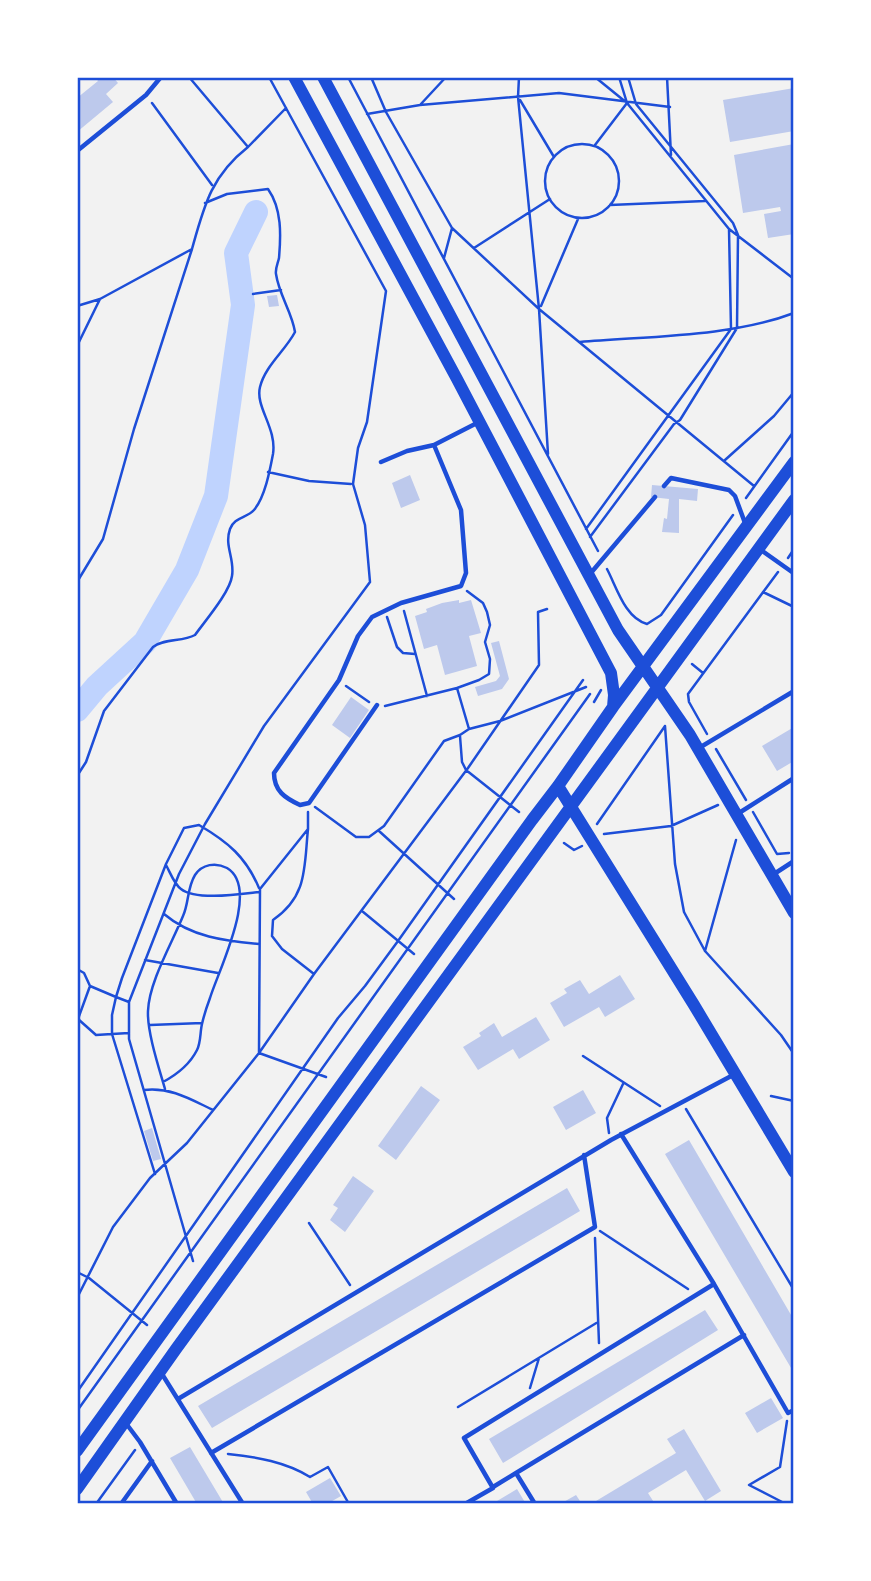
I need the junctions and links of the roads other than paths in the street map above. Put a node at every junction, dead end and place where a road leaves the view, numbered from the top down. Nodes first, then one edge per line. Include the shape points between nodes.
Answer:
1 (161, 77) edge
2 (294, 77) edge
3 (323, 77) edge
4 (77, 151) edge
5 (480, 421) junction
6 (434, 445) junction
7 (381, 462) dead end
8 (794, 462) edge
9 (664, 486) dead end
10 (655, 498) dead end
11 (794, 500) edge
12 (747, 527) junction
13 (759, 548) junction
14 (792, 572) dead end
15 (589, 575) junction
16 (643, 666) junction
17 (658, 686) junction
18 (794, 691) edge
19 (377, 705) road end
20 (613, 707) junction
21 (698, 749) junction
22 (794, 778) edge
23 (558, 786) junction
24 (572, 807) junction
25 (738, 819) junction
26 (794, 861) edge
27 (772, 875) junction
28 (794, 913) edge
29 (736, 1074) junction
30 (621, 1134) junction
31 (584, 1156) junction
32 (794, 1172) edge
33 (714, 1284) junction
34 (744, 1335) junction
35 (160, 1370) junction
36 (178, 1399) junction
37 (791, 1411) edge
38 (124, 1422) junction
39 (77, 1451) edge
40 (211, 1453) junction
41 (152, 1461) junction
42 (516, 1473) junction
43 (493, 1488) junction
44 (77, 1489) edge
45 (121, 1504) edge
46 (177, 1504) edge
47 (243, 1504) edge
48 (465, 1504) edge
49 (535, 1504) edge

1 - 4 lane via 146,95
2 - 5 main road
3 - 15 main road
5 - 6 lane
5 - 20 main road via 611,673
6 - 7 lane
6 - 19 lane via 461,510 466,573 461,586 401,603 372,617 358,636 340,680 274,774 284,798 300,805 309,803
8 - 12 main road
9 - 12 lane via 671,478 724,488 732,493
10 - 15 lane
11 - 13 main road
12 - 16 main road
13 - 14 lane
13 - 17 main road
15 - 16 main road
16 - 17 main road
16 - 20 main road
17 - 21 main road
17 - 24 main road
18 - 21 lane
20 - 23 main road
21 - 25 main road
22 - 25 lane
23 - 24 main road
23 - 39 main road
24 - 29 main road
24 - 35 main road
25 - 27 main road
26 - 27 lane
27 - 28 main road
29 - 30 lane
29 - 32 main road
30 - 31 lane
30 - 33 lane
31 - 36 lane
31 - 40 lane via 595,1227
33 - 34 lane
33 - 43 lane via 464,1438
34 - 37 lane
34 - 42 lane
35 - 36 lane
35 - 38 main road
36 - 40 lane
38 - 41 lane
38 - 44 main road
40 - 47 lane
41 - 45 lane
41 - 46 lane
42 - 43 lane
42 - 49 lane
43 - 48 lane

